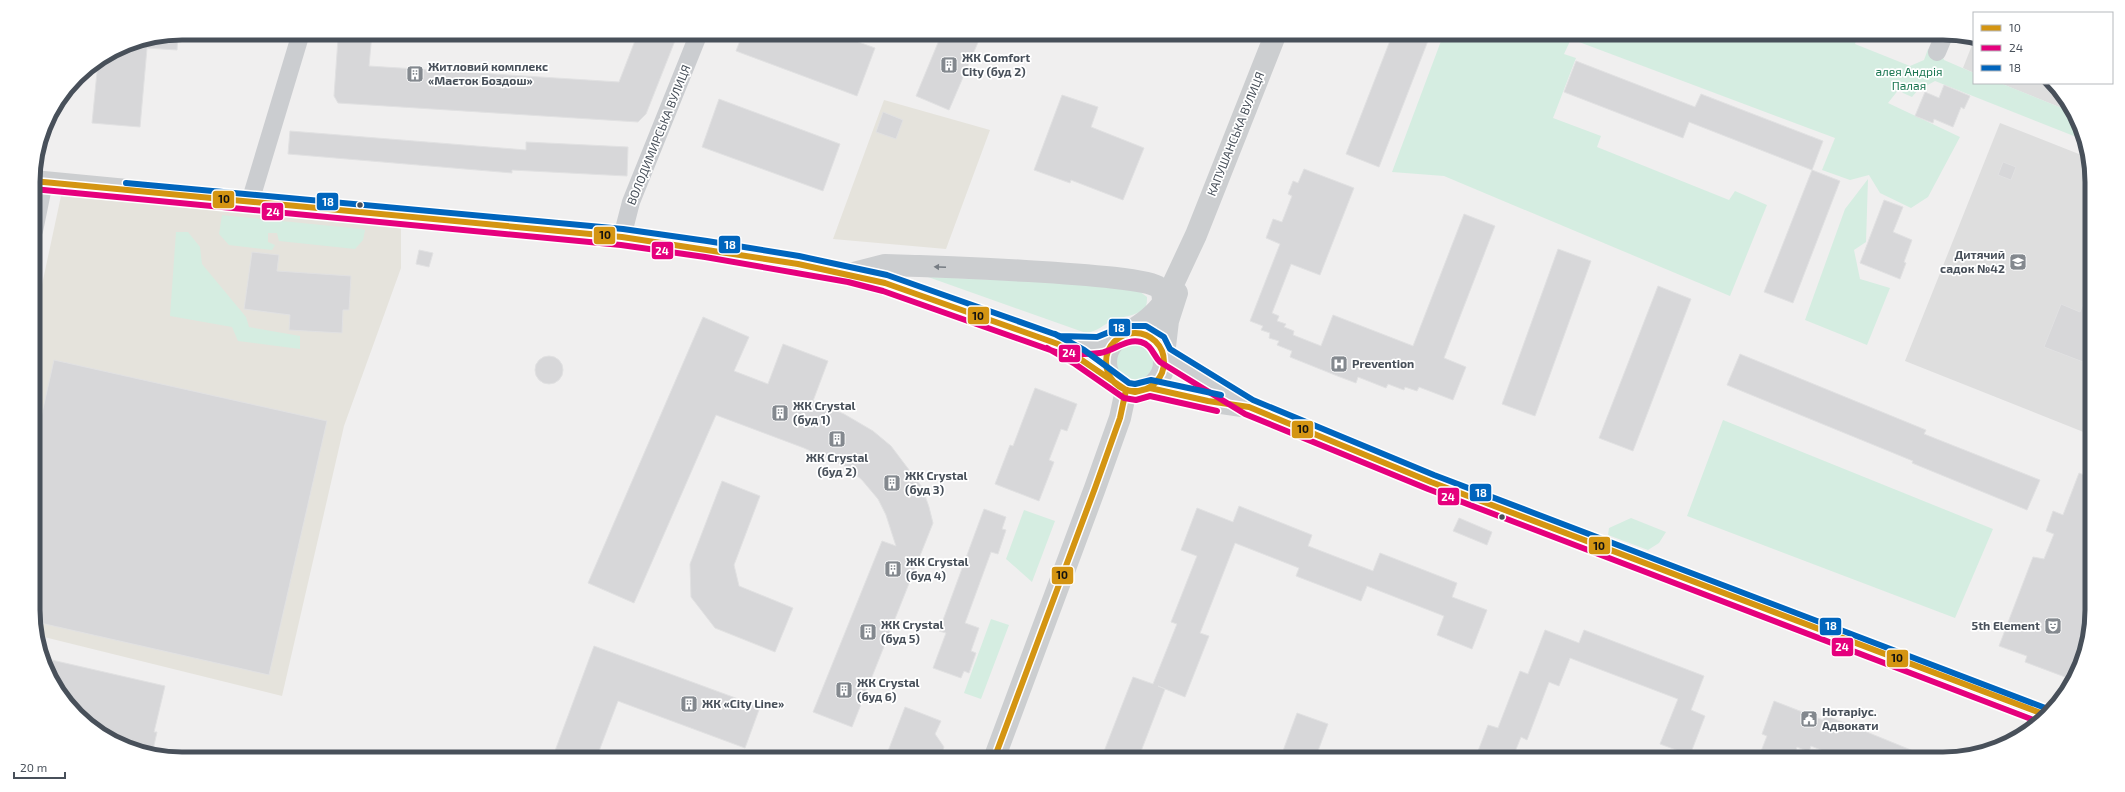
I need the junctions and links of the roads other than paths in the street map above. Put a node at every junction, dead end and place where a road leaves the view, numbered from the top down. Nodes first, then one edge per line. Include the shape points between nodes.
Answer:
1 (298, 40) edge
2 (696, 40) edge
3 (1273, 40) edge
4 (1942, 40) edge
5 (1937, 52) dead end
6 (40, 182) edge
7 (250, 202) junction
8 (1196, 234) junction
9 (622, 238) junction
10 (850, 274) junction
11 (1143, 281) junction
12 (1163, 304) junction
13 (1122, 336) junction
14 (1058, 344) junction
15 (1164, 355) junction
16 (1120, 386) junction
17 (1150, 388) junction
18 (1249, 407) junction
19 (2040, 713) edge
20 (997, 752) edge

1 - 7 street
2 - 9 street, ВОЛОДИМИРСЬКА ВУЛИЦЯ via 631,202
3 - 8 street, КАПУШАНСЬКА ВУЛИЦЯ
4 - 5 street
6 - 7 street
7 - 9 street
8 - 11 street via 1163,272
8 - 12 street, КАПУШАНСЬКА ВУЛИЦЯ
8 - 15 street, КАПУШАНСЬКА ВУЛИЦЯ via 1168,321
9 - 10 street via 706,248
11 -> 10 street via 885,265
10 - 14 street via 885,283
11 - 12 street via 1158,287
12 - 13 street, КАПУШАНСЬКА ВУЛИЦЯ via 1148,320
13 - 14 street via 1099,345
13 - 15 street via 1135,333 1151,337 1158,343
13 - 16 street via 1111,346 1106,365
14 - 16 street
15 - 17 street via 1163,374
15 - 18 street
16 - 17 street via 1139,391
16 - 20 street via 1120,418
17 - 18 street
18 - 19 street via 1431,482

